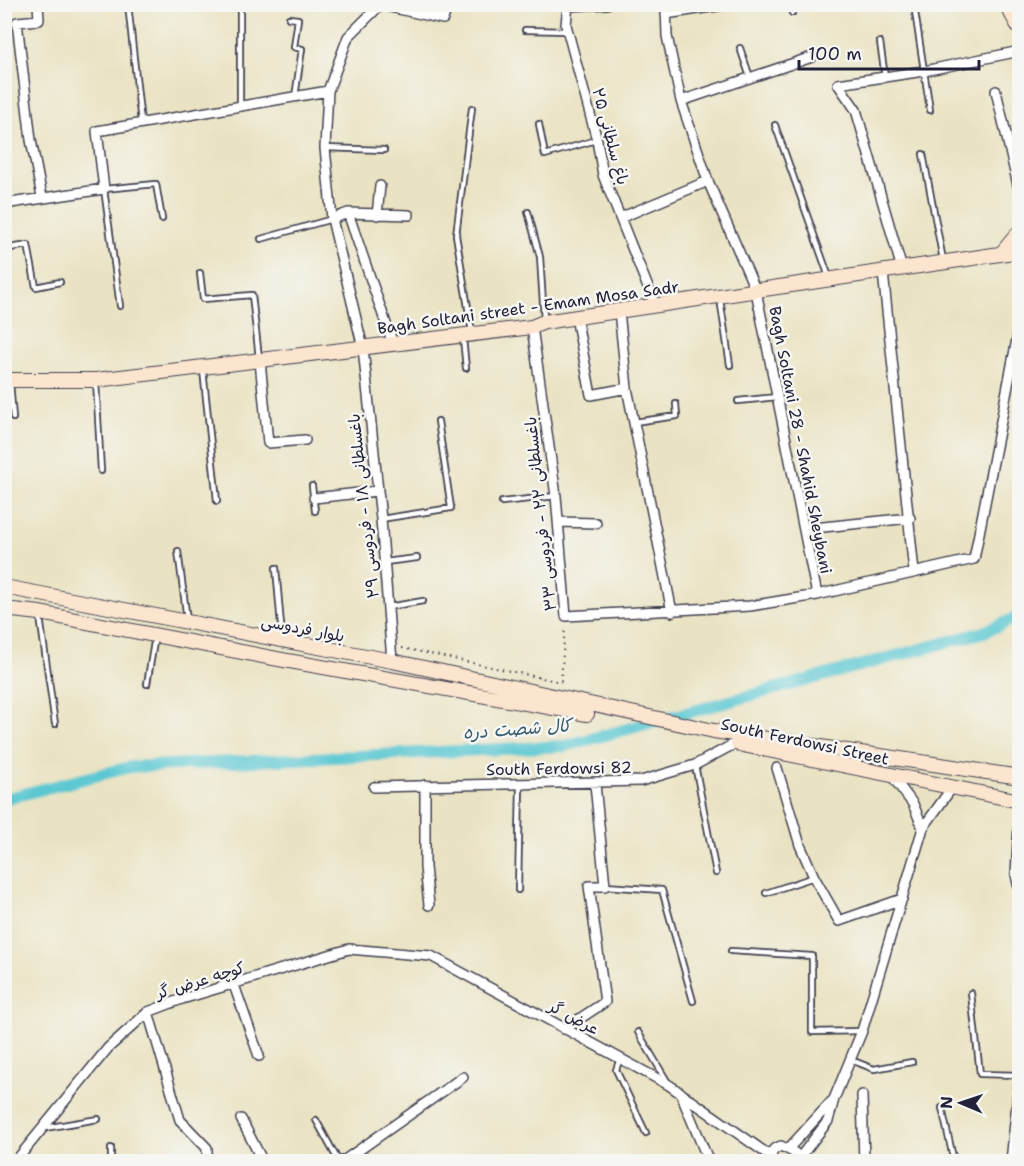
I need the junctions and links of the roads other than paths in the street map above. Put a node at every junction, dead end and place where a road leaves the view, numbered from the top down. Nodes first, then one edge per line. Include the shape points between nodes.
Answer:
1 (38, 4) edge
2 (128, 4) edge
3 (240, 4) edge
4 (448, 4) edge
5 (607, 4) edge
6 (729, 4) edge
7 (789, 4) edge
8 (1006, 4) edge
9 (381, 5) edge
10 (568, 5) edge
11 (914, 5) edge
12 (666, 9) edge
13 (792, 13) dead end
14 (289, 18) dead end
15 (1020, 29) edge
16 (525, 30) dead end
17 (567, 31) junction
18 (880, 42) dead end
19 (740, 48) dead end
20 (1020, 51) edge
21 (812, 57) dead end
22 (924, 71) junction
23 (885, 76) junction
24 (750, 78) junction
25 (328, 91) junction
26 (996, 91) dead end
27 (295, 97) junction
28 (681, 101) junction
29 (240, 107) junction
30 (472, 108) dead end
31 (930, 110) dead end
32 (141, 123) junction
33 (539, 124) dead end
34 (775, 125) dead end
35 (597, 140) junction
36 (325, 148) junction
37 (384, 150) dead end
38 (923, 154) dead end
39 (708, 181) junction
40 (380, 186) dead end
41 (104, 189) junction
42 (1020, 194) edge
43 (42, 197) junction
44 (4, 204) edge
45 (528, 212) dead end
46 (348, 213) junction
47 (376, 215) junction
48 (409, 215) dead end
49 (620, 218) junction
50 (162, 219) dead end
51 (332, 219) junction
52 (1020, 231) edge
53 (261, 240) dead end
54 (4, 249) edge
55 (1020, 251) edge
56 (1001, 254) junction
57 (943, 263) junction
58 (902, 269) junction
59 (884, 272) junction
60 (200, 273) dead end
61 (830, 279) junction
62 (60, 282) dead end
63 (756, 291) junction
64 (720, 296) junction
65 (655, 305) junction
66 (120, 306) dead end
67 (619, 311) junction
68 (576, 317) junction
69 (538, 324) junction
70 (1020, 324) edge
71 (467, 333) junction
72 (393, 344) junction
73 (363, 348) junction
74 (260, 361) junction
75 (730, 364) dead end
76 (203, 368) junction
77 (466, 368) dead end
78 (7, 380) edge
79 (96, 380) junction
80 (627, 388) junction
81 (778, 397) junction
82 (738, 402) dead end
83 (676, 404) dead end
84 (13, 418) dead end
85 (438, 421) dead end
86 (634, 422) junction
87 (306, 440) dead end
88 (101, 471) dead end
89 (312, 486) dead end
90 (377, 490) junction
91 (556, 496) junction
92 (314, 498) junction
93 (217, 501) dead end
94 (502, 502) dead end
95 (315, 511) dead end
96 (910, 518) junction
97 (381, 519) junction
98 (558, 522) junction
99 (596, 523) dead end
100 (804, 529) junction
101 (178, 551) dead end
102 (417, 558) dead end
103 (385, 562) junction
104 (276, 568) dead end
105 (914, 572) junction
106 (4, 586) edge
107 (817, 595) junction
108 (423, 601) dead end
109 (388, 607) junction
110 (4, 609) edge
111 (672, 612) junction
112 (40, 613) junction
113 (173, 619) junction
114 (187, 622) junction
115 (209, 627) junction
116 (162, 637) junction
117 (283, 641) junction
118 (207, 645) junction
119 (392, 661) junction
120 (147, 684) dead end
121 (589, 710) junction
122 (55, 724) dead end
123 (713, 735) junction
124 (736, 743) junction
125 (695, 765) junction
126 (777, 768) dead end
127 (892, 776) junction
128 (1020, 777) edge
129 (520, 784) junction
130 (595, 784) junction
131 (425, 785) junction
132 (375, 787) dead end
133 (951, 789) junction
134 (1020, 801) edge
135 (1020, 808) edge
136 (923, 828) junction
137 (716, 873) dead end
138 (814, 877) junction
139 (605, 886) junction
140 (518, 890) dead end
141 (766, 893) dead end
142 (1020, 894) edge
143 (902, 899) junction
144 (429, 905) dead end
145 (349, 950) joint
146 (730, 951) dead end
147 (234, 985) junction
148 (971, 993) dead end
149 (693, 1001) dead end
150 (148, 1012) junction
151 (564, 1029) junction
152 (862, 1031) junction
153 (638, 1032) dead end
154 (259, 1056) dead end
155 (620, 1058) junction
156 (850, 1059) junction
157 (912, 1062) dead end
158 (1019, 1074) edge
159 (463, 1077) dead end
160 (669, 1085) junction
161 (679, 1091) junction
162 (862, 1095) dead end
163 (834, 1099) junction
164 (942, 1108) dead end
165 (98, 1119) dead end
166 (241, 1119) dead end
167 (316, 1120) dead end
168 (42, 1128) junction
169 (646, 1133) dead end
170 (111, 1148) dead end
171 (789, 1148) junction
172 (768, 1158) edge
173 (15, 1161) edge
174 (111, 1161) edge
175 (207, 1161) edge
176 (263, 1161) edge
177 (340, 1161) edge
178 (709, 1161) edge
179 (797, 1161) edge
180 (864, 1161) edge
181 (954, 1161) edge
182 (1011, 1161) edge

1 - 43 street via 39,20 16,22
2 - 32 lane
3 - 29 lane
4 - 9 street via 443,20
5 - 10 street
6 - 12 street
7 - 13 lane
8 - 15 main road
9 - 25 street, باغسلطانی ۱۸ - فردوسی ۲۹ via 348,37
10 - 17 street, باغ سلطانی ۲۵
11 - 22 lane
12 - 28 street, Bagh Soltani 28 - Shahid Sheybani
14 - 27 lane via 298,19 294,47 302,50
16 - 17 lane
17 - 35 street, باغ سلطانی ۲۵
18 - 23 lane
19 - 24 lane
20 - 22 street
21 - 24 street
22 - 23 street
22 - 31 lane
23 - 58 street via 838,84 856,110
24 - 28 street
25 - 27 street
25 - 36 street, باغسلطانی ۱۸ - فردوسی ۲۹
26 - 42 street
27 - 29 street
28 - 39 street, Bagh Soltani 28 - Shahid Sheybani
29 - 32 street
30 - 71 lane via 456,235
32 - 41 street via 97,131
33 - 35 lane via 545,155
34 - 61 lane
35 - 49 street, باغ سلطانی ۲۵ via 603,175
36 - 37 lane
36 - 51 street, باغسلطانی ۱۸ - فردوسی ۲۹
38 - 57 lane
39 - 49 street
39 - 63 street, Bagh Soltani 28 - Shahid Sheybani
40 - 47 street
41 - 43 street
41 - 50 lane via 156,184
41 - 66 lane
43 - 44 street
45 - 69 lane via 540,257
46 - 47 street
46 - 51 street
46 - 72 street
47 - 48 street
49 - 65 street, باغ سلطانی ۲۵
51 - 53 lane
51 - 73 street, باغسلطانی ۱۸ - فردوسی ۲۹
52 - 56 main road
54 - 62 lane via 28,245 36,286
55 - 56 main road, Bagh Soltani street - Emam Mosa Sadr
56 - 57 main road, Bagh Soltani street - Emam Mosa Sadr
57 - 58 main road, Bagh Soltani street - Emam Mosa Sadr
58 - 59 main road, Bagh Soltani street - Emam Mosa Sadr
59 - 61 main road, Bagh Soltani street - Emam Mosa Sadr
59 - 96 street
60 - 74 lane via 203,299 252,295
61 - 63 main road, Bagh Soltani street - Emam Mosa Sadr
63 - 64 main road, Bagh Soltani street - Emam Mosa Sadr
63 - 81 street, Bagh Soltani 28 - Shahid Sheybani
64 - 65 main road, Bagh Soltani street - Emam Mosa Sadr
64 - 75 lane
65 - 67 main road, Bagh Soltani street - Emam Mosa Sadr
67 - 68 main road, Bagh Soltani street - Emam Mosa Sadr
67 - 80 street
68 - 69 main road, Bagh Soltani street - Emam Mosa Sadr
68 - 80 street via 591,395
69 - 71 main road, Bagh Soltani street - Emam Mosa Sadr
69 - 91 street, باغسلطانی ۲۲ - فردوسی ۳۳
70 - 105 street via 974,559
71 - 72 main road, Bagh Soltani street - Emam Mosa Sadr
71 - 77 lane
72 - 73 main road, Bagh Soltani street - Emam Mosa Sadr
73 - 74 main road, Bagh Soltani street - Emam Mosa Sadr
73 - 90 street, باغسلطانی ۱۸ - فردوسی ۲۹
74 - 76 main road, Bagh Soltani street - Emam Mosa Sadr
74 - 87 street via 267,443
76 - 79 main road, Bagh Soltani street - Emam Mosa Sadr
76 - 93 lane
78 - 79 main road, Bagh Soltani street - Emam Mosa Sadr
78 - 84 lane
79 - 88 lane
80 - 86 street
81 - 82 lane
81 - 100 street, Bagh Soltani 28 - Shahid Sheybani
83 - 86 lane via 677,416
85 - 97 lane via 451,508
86 - 111 street
89 - 92 lane
90 - 92 street
90 - 97 street, باغسلطانی ۱۸ - فردوسی ۲۹
91 - 94 lane
91 - 98 street, باغسلطانی ۲۲ - فردوسی ۳۳
92 - 95 lane
96 - 100 street
96 - 105 street
97 - 103 street, باغسلطانی ۱۸ - فردوسی ۲۹
98 - 99 street
98 - 111 street, باغسلطانی ۲۲ - فردوسی ۳۳ via 566,616
100 - 107 street, Bagh Soltani 28 - Shahid Sheybani
101 - 114 lane
102 - 103 lane
103 - 109 street, باغسلطانی ۱۸ - فردوسی ۲۹
104 - 117 lane
105 - 107 street
106 - 113 main road, بلوار فردوسی
107 - 111 street via 750,606
108 - 109 lane
109 - 119 street, باغسلطانی ۱۸ - فردوسی ۲۹
110 - 112 main road
112 - 116 main road
112 - 122 lane
113 - 114 main road, بلوار فردوسی
113 - 116 main road via 176,630
114 - 115 main road, بلوار فردوسی
115 - 117 main road, بلوار فردوسی
115 - 118 main road via 204,635
116 - 118 main road
116 - 120 lane
117 - 119 main road, بلوار فردوسی
118 - 121 main road
119 - 121 main road, بلوار فردوسی via 560,699
121 - 123 main road, South Ferdowsi Street
123 - 124 main road, South Ferdowsi Street
123 - 128 main road, South Ferdowsi Street
124 - 125 street, South Ferdowsi 82
124 - 127 main road, South Ferdowsi Street
125 - 130 street, South Ferdowsi 82 via 641,781
125 - 137 lane
126 - 138 street
127 - 133 main road, South Ferdowsi Street
127 - 136 street via 913,804
129 - 130 street, South Ferdowsi 82
129 - 131 street, South Ferdowsi 82
129 - 140 lane
130 - 139 street
131 - 132 street, South Ferdowsi 82
131 - 144 street
133 - 134 main road, South Ferdowsi Street
133 - 136 street
135 - 142 street via 1016,874
136 - 143 street
138 - 141 lane
138 - 143 street via 839,921
139 - 149 lane via 663,890
139 - 151 street via 589,886 605,1002
143 - 152 street
145 - 147 street, کوچه عرض گر
145 - 151 street, عرض گر via 431,956
146 - 152 lane via 812,956 812,1032
147 - 150 street, کوچه عرض گر
147 - 154 street
148 - 158 lane via 980,1074
150 - 168 street, کوچه عرض گر via 108,1048
150 - 175 street via 180,1120 207,1148
151 - 155 street, عرض گر
152 - 156 street
153 - 160 lane
155 - 160 street, عرض گر
155 - 169 lane via 616,1070
156 - 157 lane via 874,1069
156 - 163 street
158 - 182 street
159 - 177 street
160 - 161 street, عرض گر
161 - 172 street, عرض گر
161 - 178 street
162 - 180 street
163 - 171 street
163 - 179 street via 828,1120
164 - 181 lane
165 - 168 lane
166 - 176 street
167 - 177 lane
168 - 173 street, کوچه عرض گر
170 - 174 lane
171 - 172 street via 781,1146
171 - 179 street

